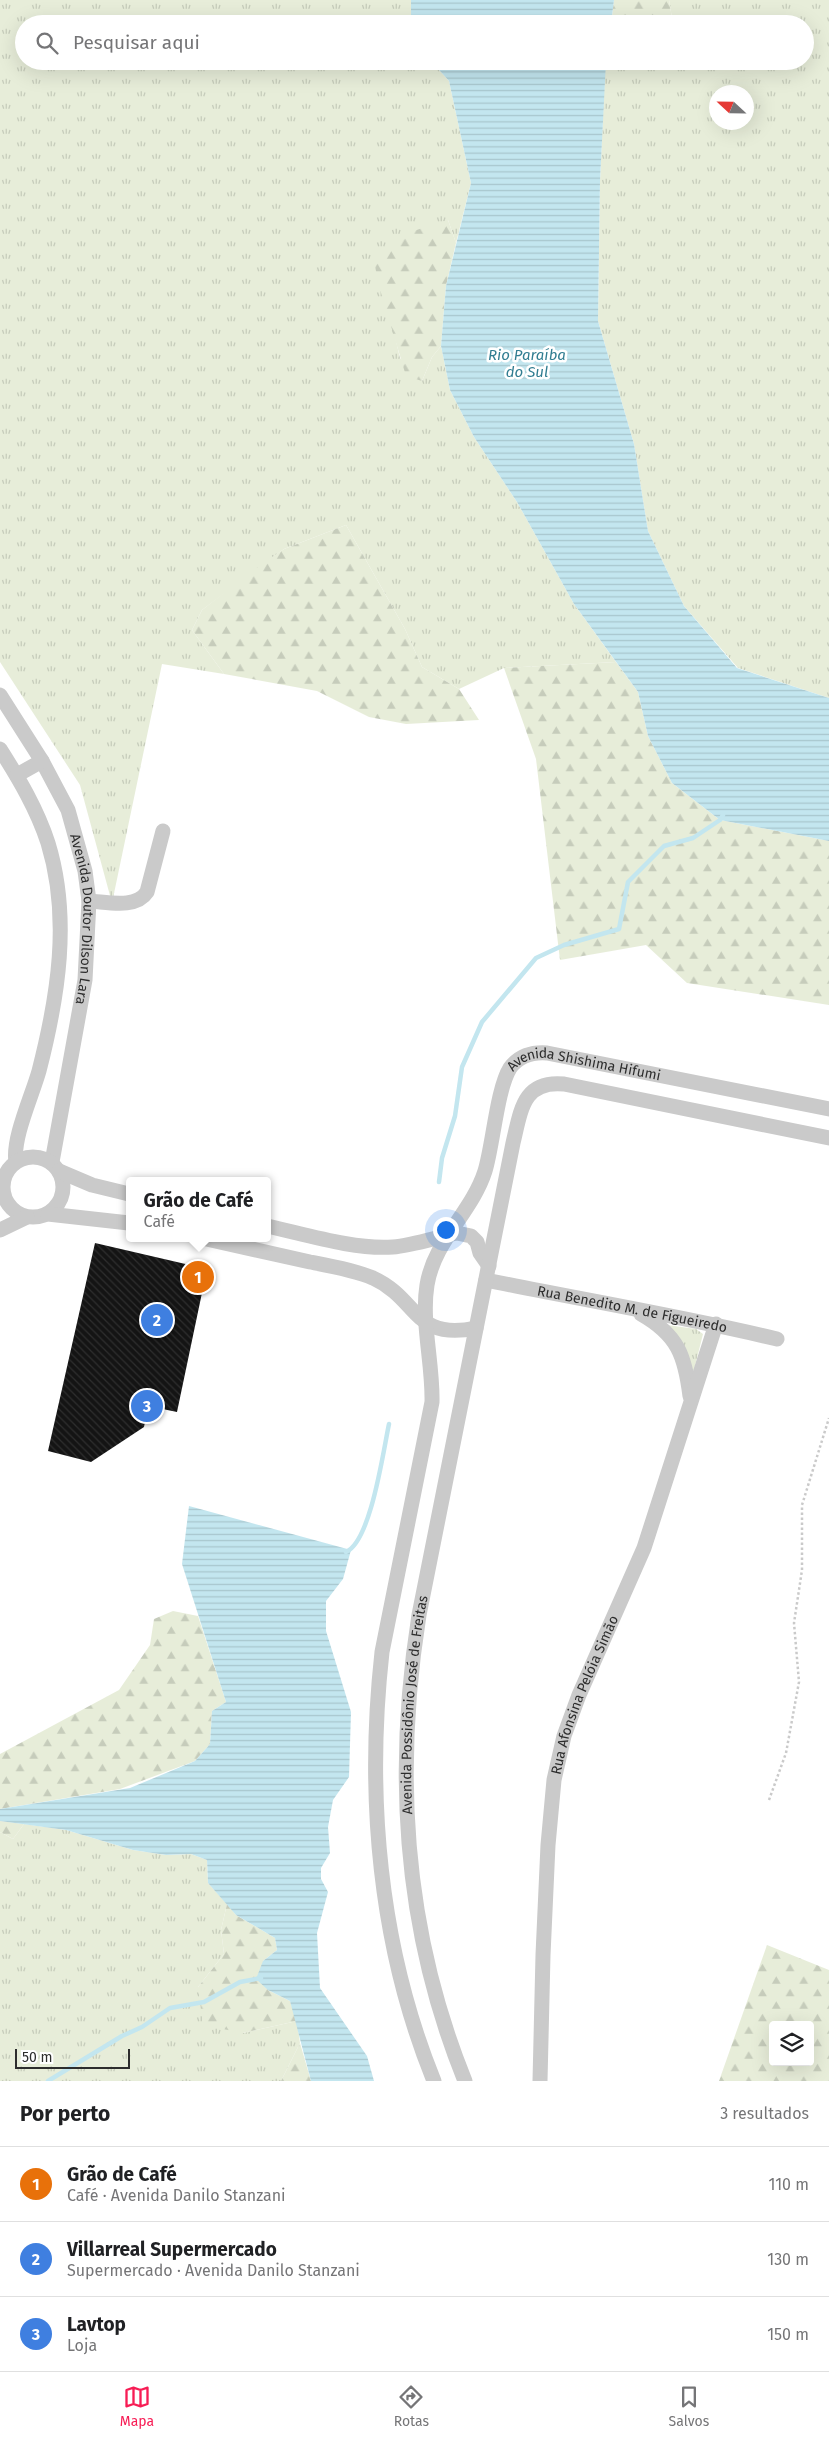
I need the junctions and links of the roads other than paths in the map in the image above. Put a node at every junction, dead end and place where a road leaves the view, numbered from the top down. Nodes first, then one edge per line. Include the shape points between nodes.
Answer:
1 (0, 695) edge
2 (0, 749) edge
3 (42, 761) junction
4 (17, 775) junction
5 (163, 831) dead end
6 (89, 902) junction
7 (829, 1109) edge
8 (829, 1138) edge
9 (16, 1162) junction
10 (56, 1166) junction
11 (2, 1181) edge
12 (126, 1193) edge
13 (48, 1214) junction
14 (27, 1217) junction
15 (126, 1223) edge
16 (271, 1227) edge
17 (0, 1230) edge
18 (450, 1231) junction
19 (220, 1242) edge
20 (488, 1273) junction
21 (633, 1310) junction
22 (716, 1324) junction
23 (476, 1328) junction
24 (427, 1331) junction
25 (777, 1339) dead end
26 (691, 1401) junction
27 (434, 2081) edge
28 (465, 2081) edge
29 (540, 2081) edge

1 - 3 street, Avenida Doutor Dilson Lara
2 - 4 street, Avenida Doutor Dilson Lara
3 - 4 street
3 - 6 street, Avenida Doutor Dilson Lara via 68,810 85,871
4 - 9 street, Avenida Doutor Dilson Lara via 48,843 59,898 61,930 49,1022 33,1094 15,1145
5 - 6 street via 143,899 136,903
6 - 10 street, Avenida Doutor Dilson Lara via 85,980
7 - 18 street, Avenida Shishima Hifumi via 552,1053 530,1054 515,1062 507,1075 485,1172 469,1205
8 - 20 street, Avenida Shishima Hifumi via 564,1084 542,1084 528,1096 519,1116
9 - 10 street via 34,1156
9 - 11 street
10 - 12 street via 92,1184
10 - 13 street via 63,1178 63,1194 55,1209
11 - 14 street via 10,1208
13 - 14 street
13 - 15 street
14 - 17 street
16 - 18 street via 382,1248
18 - 20 street via 471,1236 477,1242
18 - 24 street, Avenida Shishima Hifumi via 427,1285
19 - 24 street via 373,1278 391,1288
20 - 21 street, Rua Benedito M. de Figueiredo
20 - 23 street, Avenida Shishima Hifumi
21 - 22 street, Rua Benedito M. de Figueiredo
21 - 26 street via 661,1327 674,1342 686,1368
22 - 25 street, Rua Benedito M. de Figueiredo
22 - 26 street, Rua Afonsina Pelóia Simão
23 - 24 street
23 - 28 street, Avenida Possidônio José de Freitas via 419,1615 409,1676 405,1738 409,1861 419,1926 434,1988
24 - 27 street via 432,1402 382,1652 375,1780 379,1850 388,1917 410,2012
26 - 29 street, Rua Afonsina Pelóia Simão via 644,1548 579,1695 564,1736 554,1780 548,1845

